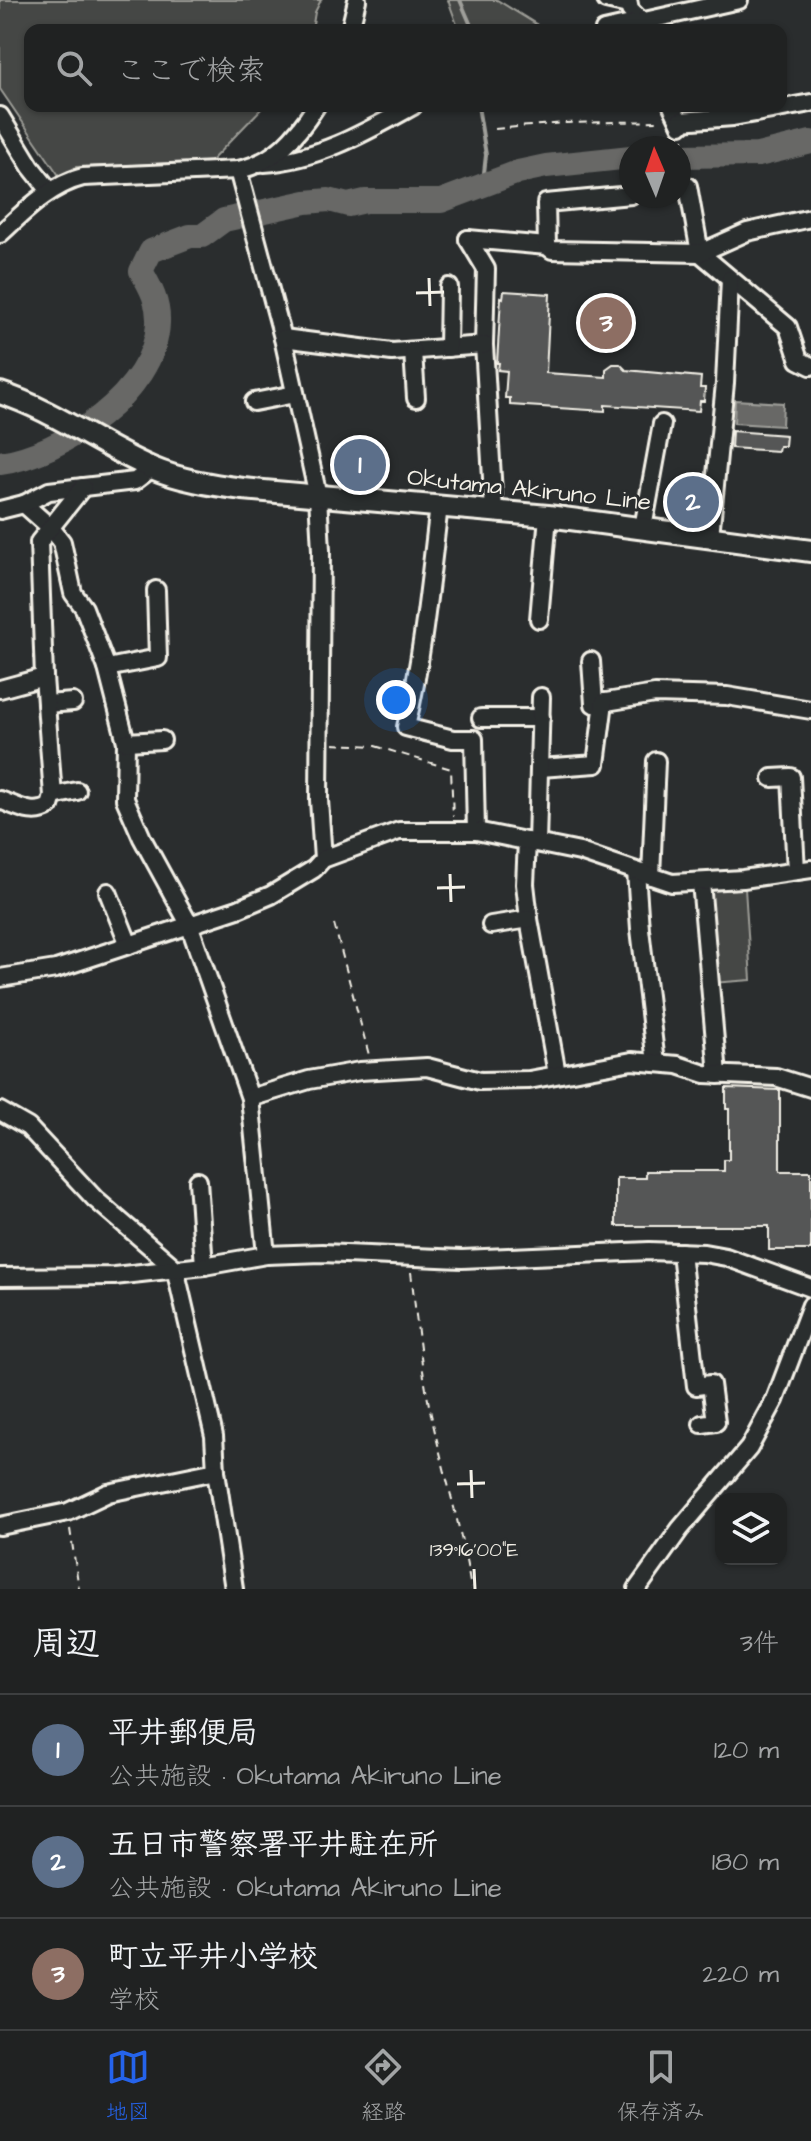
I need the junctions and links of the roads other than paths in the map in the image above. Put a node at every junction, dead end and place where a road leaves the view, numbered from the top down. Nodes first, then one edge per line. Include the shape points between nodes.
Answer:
1 (357, 0) edge
2 (606, 0) edge
3 (739, 0) edge
4 (628, 2) edge
5 (642, 22) junction
6 (351, 24) edge
7 (632, 24) edge
8 (661, 24) edge
9 (811, 103) edge
10 (787, 107) edge
11 (312, 112) edge
12 (402, 112) edge
13 (761, 112) edge
14 (0, 116) edge
15 (678, 117) edge
16 (262, 163) junction
17 (238, 170) junction
18 (50, 191) junction
19 (619, 196) edge
20 (689, 208) edge
21 (811, 218) edge
22 (0, 234) edge
23 (547, 246) junction
24 (700, 253) junction
25 (730, 279) junction
26 (449, 287) dead end
27 (283, 338) junction
28 (484, 345) junction
29 (448, 348) junction
30 (413, 351) junction
31 (811, 366) edge
32 (0, 393) edge
33 (295, 394) junction
34 (416, 398) dead end
35 (254, 402) dead end
36 (662, 424) dead end
37 (152, 468) junction
38 (83, 487) junction
39 (318, 496) junction
40 (24, 504) junction
41 (439, 506) junction
42 (0, 510) edge
43 (494, 511) junction
44 (548, 516) junction
45 (51, 528) junction
46 (643, 528) junction
47 (710, 536) junction
48 (811, 551) edge
49 (156, 590) dead end
50 (539, 619) dead end
51 (591, 661) dead end
52 (107, 668) junction
53 (44, 677) junction
54 (0, 689) edge
55 (541, 697) dead end
56 (73, 702) dead end
57 (604, 702) junction
58 (46, 704) junction
59 (811, 710) edge
60 (481, 718) dead end
61 (541, 718) junction
62 (162, 740) dead end
63 (126, 742) junction
64 (656, 761) dead end
65 (540, 768) junction
66 (772, 778) dead end
67 (77, 791) dead end
68 (53, 796) junction
69 (0, 800) edge
70 (476, 831) junction
71 (532, 842) junction
72 (323, 859) junction
73 (804, 870) edge
74 (644, 874) junction
75 (701, 882) junction
76 (108, 892) dead end
77 (529, 919) junction
78 (189, 924) junction
79 (491, 925) dead end
80 (129, 945) junction
81 (0, 978) edge
82 (656, 1063) junction
83 (557, 1074) junction
84 (718, 1075) junction
85 (811, 1088) edge
86 (250, 1098) junction
87 (0, 1111) edge
88 (198, 1181) dead end
89 (681, 1252) junction
90 (266, 1255) junction
91 (204, 1266) junction
92 (175, 1268) junction
93 (0, 1277) edge
94 (811, 1288) edge
95 (811, 1305) edge
96 (702, 1424) dead end
97 (216, 1471) junction
98 (0, 1526) edge
99 (234, 1589) edge
100 (637, 1589) edge

1 - 6 street
2 - 4 street
3 - 8 street
4 - 5 street
5 - 7 street
5 - 8 street
9 - 10 street
11 - 16 street via 289,142
12 - 16 street via 344,143 292,162
13 - 15 street
14 - 18 street
16 - 17 street
17 - 18 street via 83,177
17 - 27 street
18 - 22 street
19 - 23 street via 546,203
20 - 24 street
21 - 24 street via 747,232
23 - 24 street
23 - 28 street via 468,239 486,269
24 - 25 street
25 - 31 street via 788,327 799,360
25 - 47 street
26 - 29 street
27 - 30 street
27 - 33 street
28 - 29 street
28 - 43 street
29 - 30 street
30 - 34 street
32 - 37 main road, Okutama Akiruno Line
33 - 35 street
33 - 39 street
36 - 46 street
37 - 38 street via 135,481
37 - 39 main road, Okutama Akiruno Line via 198,482
38 - 40 street via 49,491
38 - 45 street
39 - 41 main road, Okutama Akiruno Line
39 - 72 street
40 - 42 street
40 - 45 street
41 - 43 main road, Okutama Akiruno Line
41 - 70 street via 426,625 406,727 474,739
43 - 44 main road, Okutama Akiruno Line
44 - 46 main road, Okutama Akiruno Line
44 - 50 street
45 - 52 street via 62,542 73,593
45 - 53 street via 39,542
46 - 47 main road, Okutama Akiruno Line
47 - 48 main road, Okutama Akiruno Line
49 - 52 street via 158,658
51 - 57 street via 594,704
52 - 63 street
53 - 54 street
53 - 58 street
55 - 61 street
56 - 58 street
57 - 59 street via 655,694 727,696
57 - 65 street via 596,764
58 - 68 street
60 - 61 street
61 - 65 street
62 - 63 street
63 - 78 street via 125,799
64 - 74 street
65 - 71 street
66 - 73 street via 791,777
67 - 68 street
68 - 69 street via 40,812
70 - 71 street
70 - 72 street via 399,831
71 - 74 street
71 - 77 street via 525,884
72 - 78 street via 271,895
73 - 75 street
74 - 75 street via 672,883
74 - 82 street via 640,929
75 - 84 street
76 - 80 street
77 - 79 street
77 - 83 street
78 - 80 street
78 - 86 street
80 - 81 street via 56,969
82 - 83 street via 632,1061
82 - 84 street
83 - 86 street via 480,1081 427,1067 360,1071
84 - 85 street via 776,1077
86 - 90 street
87 - 92 street via 28,1127 95,1199
88 - 91 street
89 - 90 street via 462,1259
89 - 94 street via 726,1257
89 - 96 street via 696,1386 711,1384 716,1422
90 - 91 street
91 - 92 street
92 - 93 street via 100,1276
92 - 97 street via 205,1389
95 - 100 street via 775,1400 749,1448
97 - 98 street via 108,1493 68,1512
97 - 99 street

